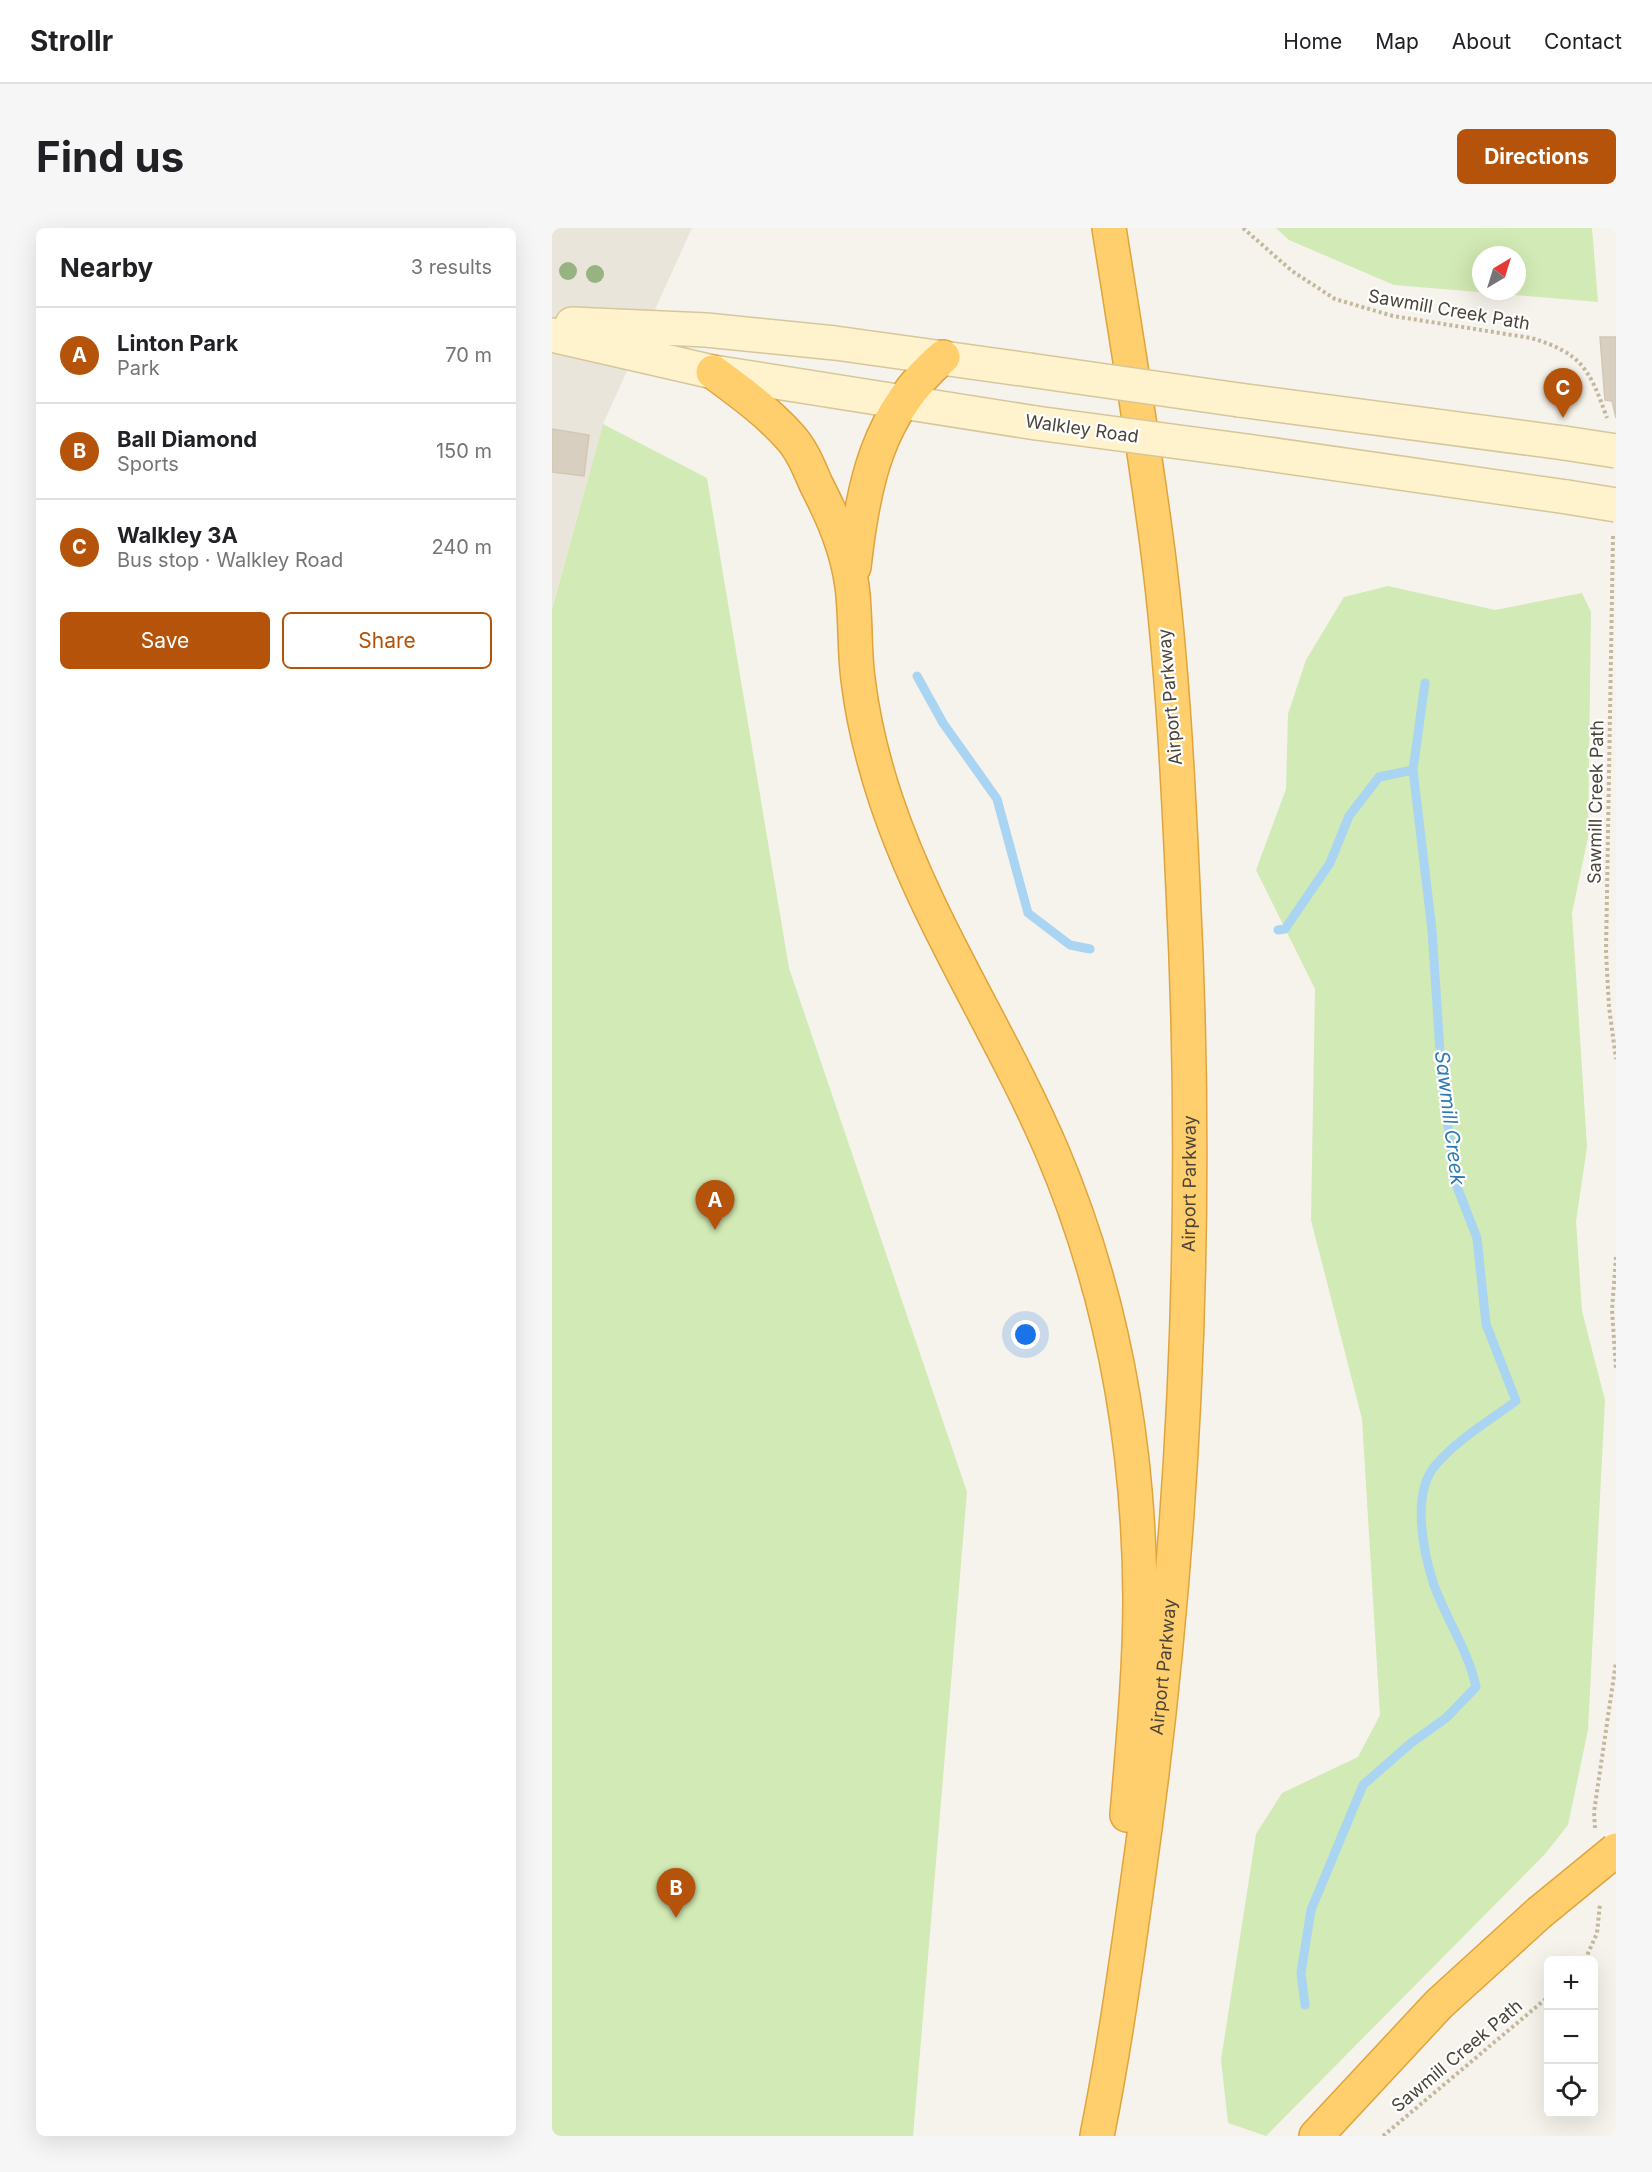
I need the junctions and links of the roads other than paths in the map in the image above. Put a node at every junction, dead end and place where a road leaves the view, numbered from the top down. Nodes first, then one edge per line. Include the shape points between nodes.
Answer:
1 (1109, 228) edge
2 (552, 323) edge
3 (552, 335) edge
4 (943, 357) junction
5 (713, 372) junction
6 (901, 403) junction
7 (1616, 451) edge
8 (1616, 505) edge
9 (852, 586) junction
10 (1616, 1850) edge
11 (1100, 2120) edge
12 (1316, 2136) edge

1 - 11 highway, Airport Parkway via 1158,555 1164,622 1190,1027 1191,1193 1186,1386 1169,1626 1153,1776
2 - 4 main road via 706,330
3 - 5 main road, Walkley Road
4 - 6 highway via 922,375
4 - 7 main road, bridge
5 - 6 main road, Walkley Road
5 - 9 highway via 754,402 799,450 842,542
6 - 8 main road, Walkley Road, bridge
6 - 9 highway via 870,470
9 - 11 highway via 859,688 881,787 912,871 1011,1064 1071,1199 1101,1292 1126,1410 1136,1505 1139,1609 1128,1803
10 - 12 highway, bridge via 1446,1997

